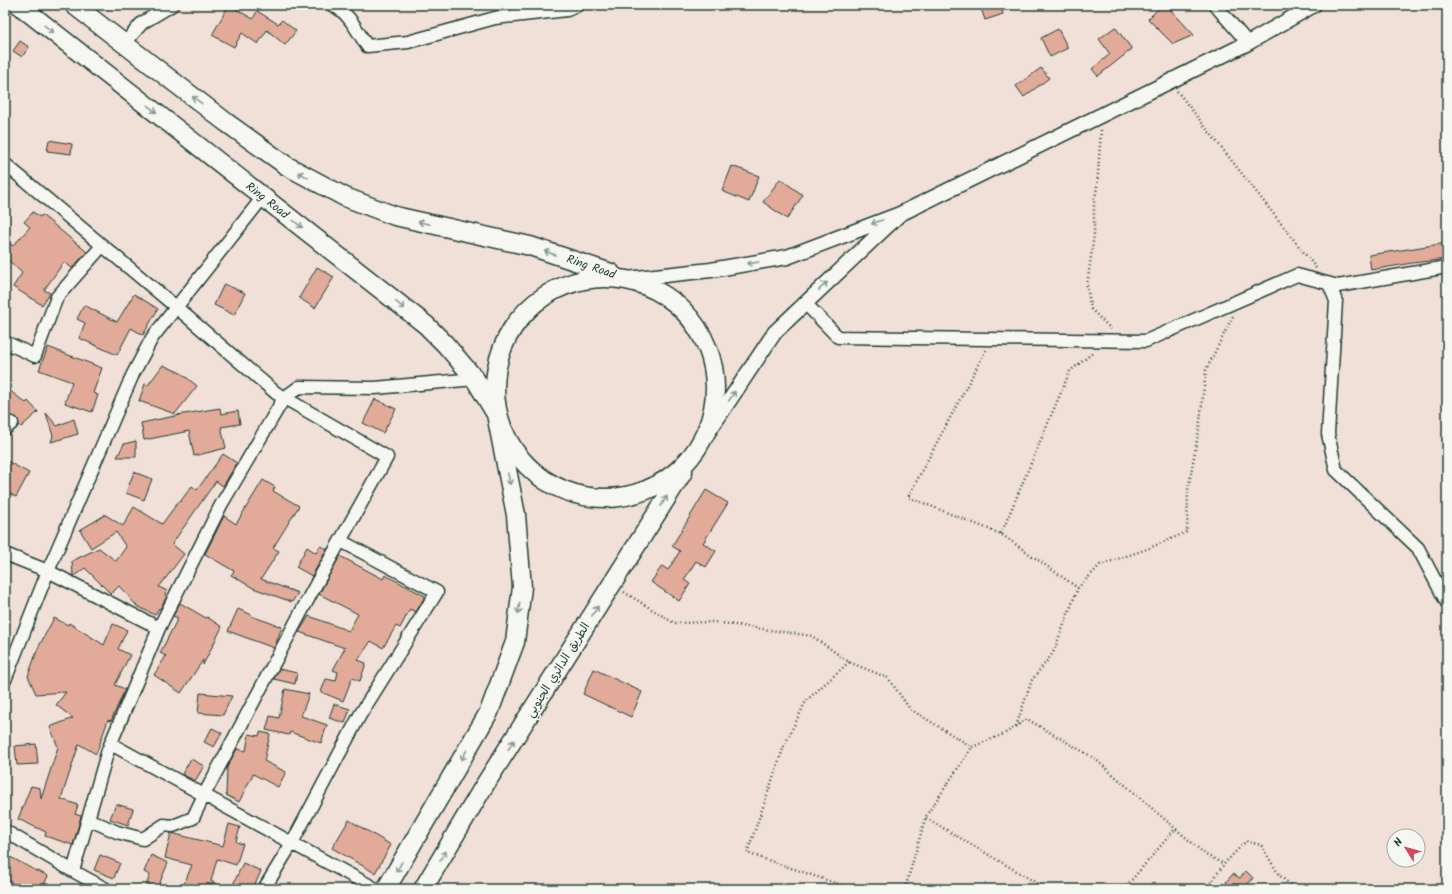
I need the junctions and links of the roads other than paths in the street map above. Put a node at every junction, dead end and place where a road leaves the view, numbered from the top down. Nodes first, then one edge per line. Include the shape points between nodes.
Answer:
1 (19, 5) edge
2 (74, 5) edge
3 (172, 5) edge
4 (589, 5) edge
5 (1215, 5) edge
6 (1314, 5) edge
7 (338, 6) edge
8 (570, 7) edge
9 (1248, 43) junction
10 (124, 44) junction
11 (5, 164) edge
12 (264, 197) junction
13 (900, 214) junction
14 (102, 246) junction
15 (1447, 267) edge
16 (627, 279) junction
17 (1329, 284) junction
18 (805, 303) junction
19 (176, 307) junction
20 (5, 342) edge
21 (475, 379) junction
22 (284, 398) junction
23 (496, 414) junction
24 (695, 452) junction
25 (341, 541) junction
26 (5, 554) edge
27 (48, 571) junction
28 (1447, 603) edge
29 (159, 628) junction
30 (5, 680) edge
31 (111, 744) junction
32 (204, 795) junction
33 (88, 819) junction
34 (5, 831) edge
35 (292, 843) junction
36 (73, 871) junction
37 (106, 889) edge
38 (264, 889) edge
39 (376, 889) edge
40 (386, 889) edge
41 (423, 889) edge

1 -> 12 main road, Ring Road
2 - 10 main road, Ring Road
3 - 10 street via 142,23
4 - 8 street
5 - 9 street
6 - 9 street
7 - 8 street via 367,46 408,42 495,18
9 - 13 street
16 -> 10 main road, Ring Road via 530,246 395,216 344,197 287,166
11 - 14 street
12 - 19 street
12 -> 21 main road, Ring Road via 426,325
13 -> 16 street via 787,257 711,270
18 -> 13 street
14 - 19 street
14 - 20 street via 56,297 35,356
15 - 17 street via 1338,286
16 - 23 main road via 590,278 576,282 555,289 525,311 504,341 494,377
16 - 24 main road, Ring Road via 661,292 689,315 708,346 716,382 711,419
17 - 18 street via 1297,275 1146,341 838,338
17 - 28 street via 1336,301 1328,434 1336,470 1418,548
24 -> 18 street via 775,332
19 - 22 street
19 - 27 street via 152,338 133,374
21 - 22 street via 375,388 299,387
21 - 23 main road, Ring Road
22 - 25 street via 387,457
22 - 29 street via 221,505
23 - 24 main road via 510,447 534,475 565,493 601,500 637,494 670,478
23 -> 40 main road via 516,515 522,587 515,642 489,712
41 -> 24 main road, الطريق الدائري الجنوبي via 489,779
25 - 32 street
25 - 35 street via 437,592 360,714
26 - 27 street
27 - 29 street
27 - 30 street
29 - 31 street
31 - 32 street
31 - 33 street
32 - 33 street via 193,818 173,826 164,825 143,838 117,832
32 - 35 street
33 - 36 street
34 - 36 street
35 - 38 street
35 - 39 street
36 - 37 street

